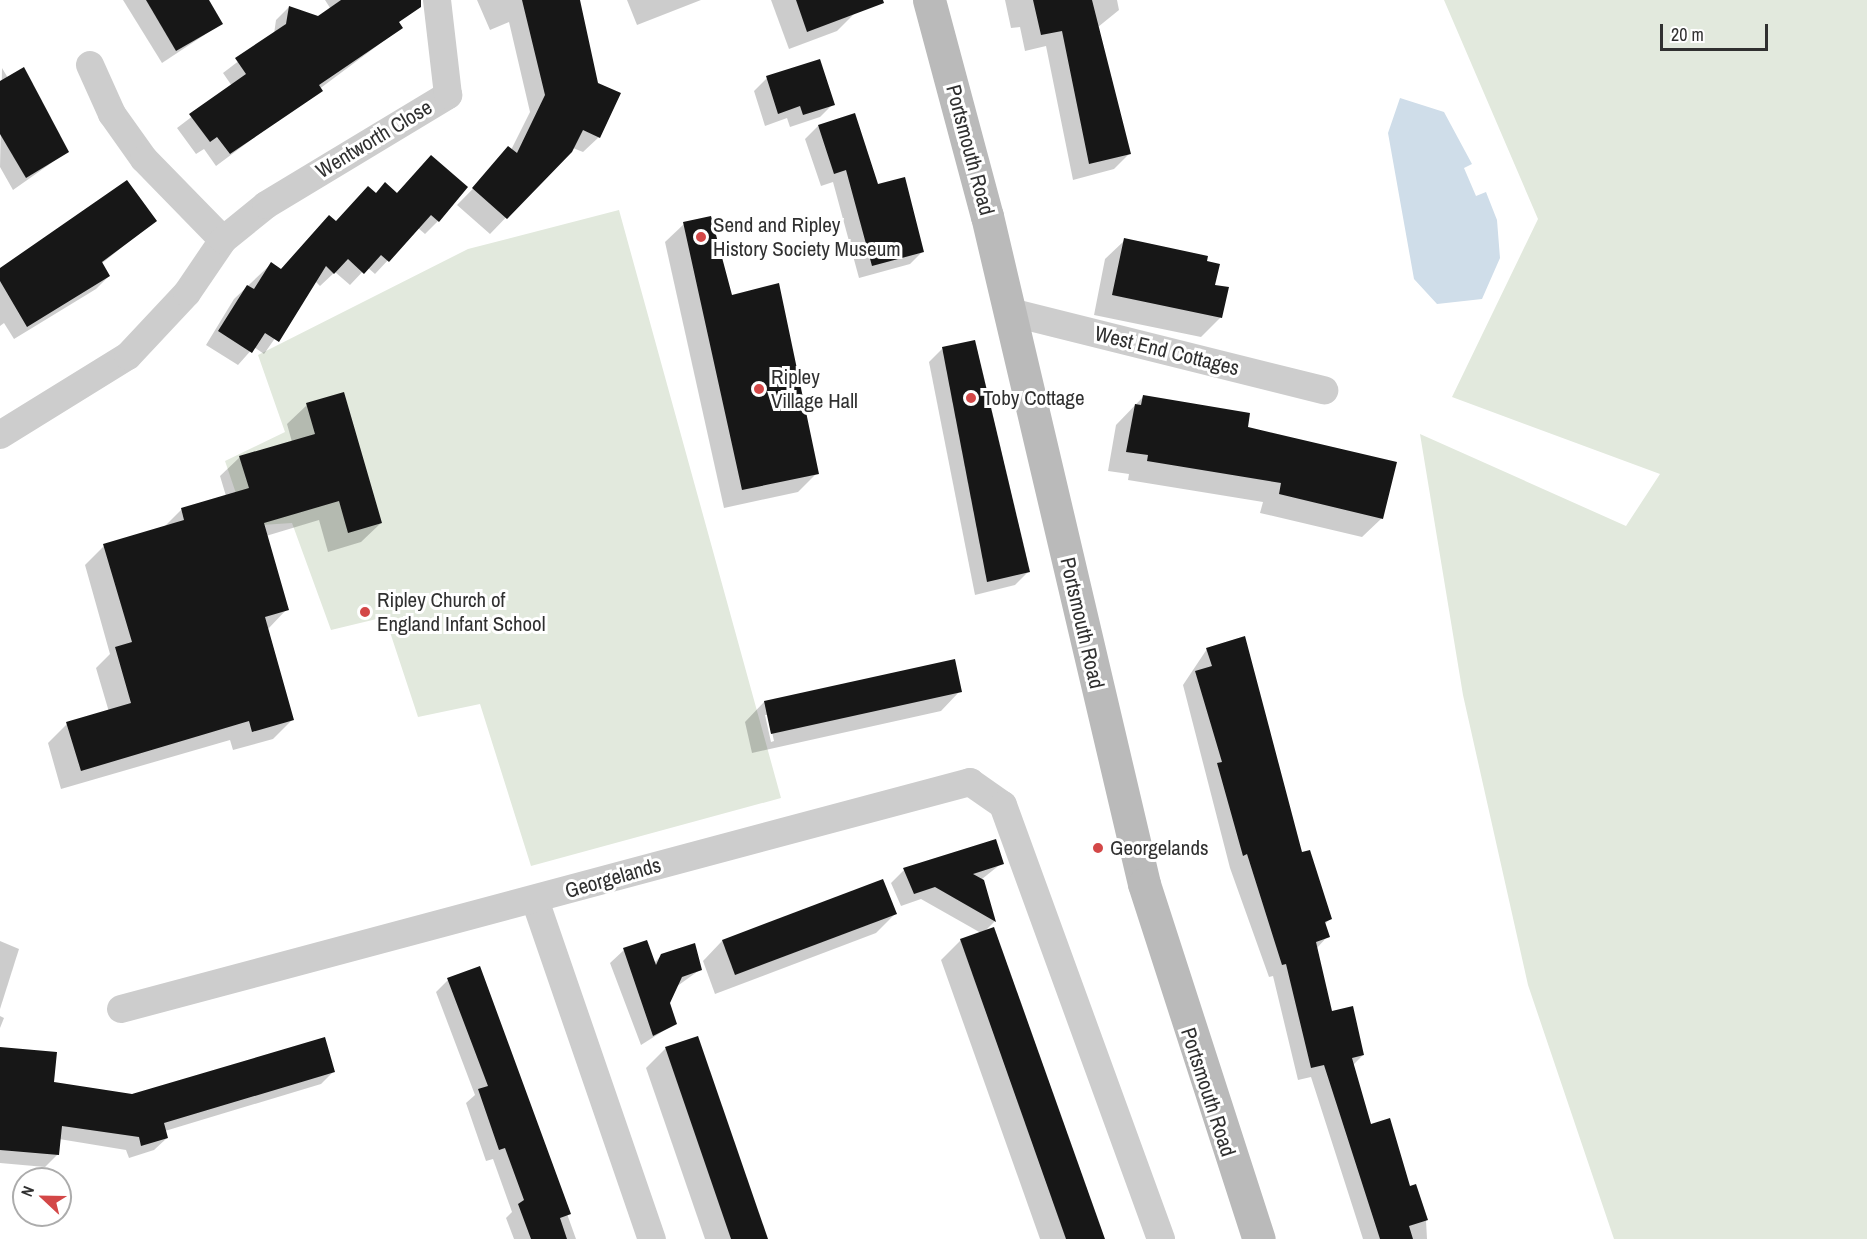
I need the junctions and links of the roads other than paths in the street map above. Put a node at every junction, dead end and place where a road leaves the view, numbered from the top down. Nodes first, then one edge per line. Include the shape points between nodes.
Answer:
1 (437, 0) edge
2 (929, 0) edge
3 (90, 65) dead end
4 (223, 240) junction
5 (1010, 312) junction
6 (1324, 390) dead end
7 (0, 435) edge
8 (535, 900) junction
9 (121, 1009) dead end
10 (652, 1239) edge
11 (1161, 1239) edge
12 (1259, 1239) edge

1 - 4 street, Wentworth Close via 448,95 266,205
2 - 5 main road, Portsmouth Road
3 - 4 street via 112,114 144,159
4 - 7 street, Wentworth Close via 187,293 128,356
5 - 6 street, West End Cottages
5 - 12 main road, Portsmouth Road via 1144,884
8 - 9 street, Georgelands
8 - 10 street, Georgelands
8 - 11 street, Georgelands via 956,782 984,788 1003,805

